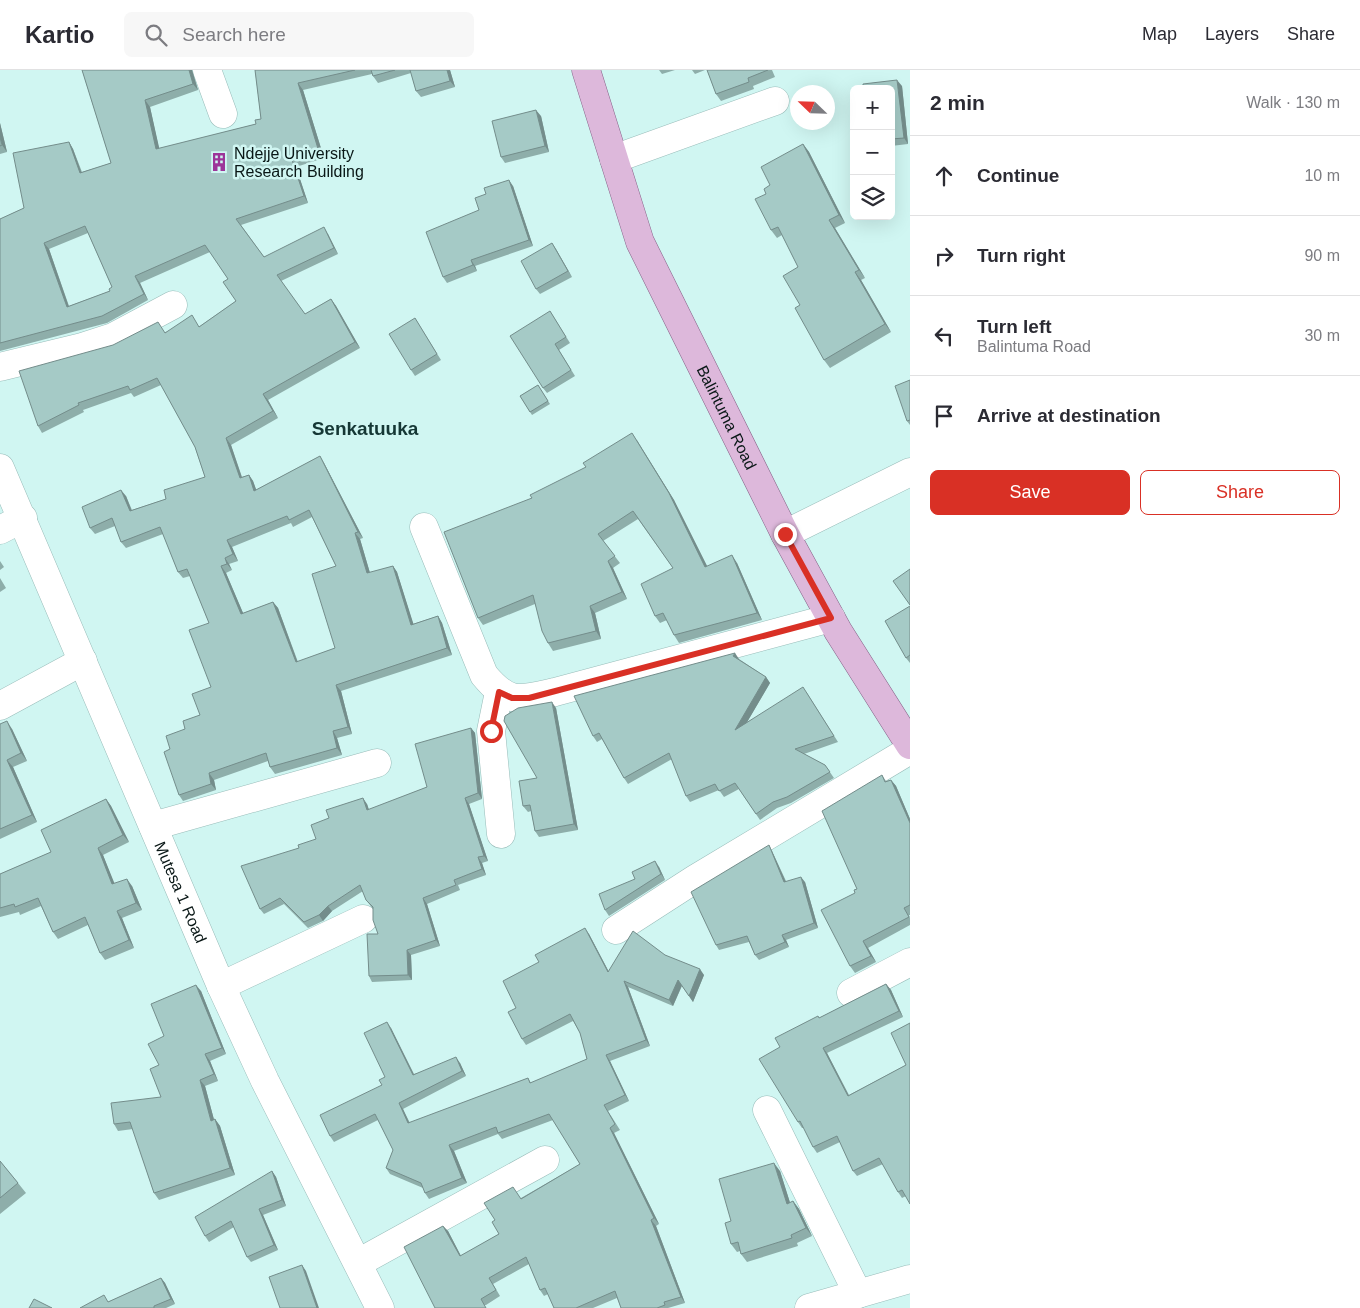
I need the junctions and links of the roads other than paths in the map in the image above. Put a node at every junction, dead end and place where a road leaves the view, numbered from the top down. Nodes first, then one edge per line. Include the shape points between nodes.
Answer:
1 (207, 70) edge
2 (586, 70) edge
3 (775, 101) dead end
4 (223, 114) dead end
5 (614, 159) junction
6 (173, 305) dead end
7 (0, 367) edge
8 (0, 468) edge
9 (910, 472) edge
10 (11, 524) edge
11 (424, 528) dead end
12 (785, 534) junction
13 (831, 618) junction
14 (83, 660) junction
15 (499, 692) junction
16 (0, 706) edge
17 (910, 746) edge
18 (910, 750) edge
19 (377, 763) dead end
20 (153, 826) junction
21 (501, 834) dead end
22 (363, 919) dead end
23 (616, 930) dead end
24 (910, 962) edge
25 (221, 986) junction
26 (851, 993) dead end
27 (768, 1110) dead end
28 (544, 1160) dead end
29 (358, 1263) junction
30 (910, 1279) edge
31 (858, 1294) junction
32 (380, 1308) edge
33 (809, 1308) edge

1 - 4 street
2 - 5 main road, Balintuma Road
3 - 5 street
5 - 12 main road, Balintuma Road via 640,242
6 - 7 street via 114,337
8 - 10 street, Mutesa 1 Road
9 - 12 street
10 - 14 street, Mutesa 1 Road
11 - 15 street via 484,675
12 - 13 main road, Balintuma Road
13 - 15 street via 529,698 512,698
13 - 17 main road, Balintuma Road
14 - 16 street
14 - 20 street, Mutesa 1 Road
15 - 21 street via 491,731
18 - 23 street
19 - 20 street
20 - 25 street, Mutesa 1 Road
22 - 25 street
24 - 26 street
25 - 29 street, Mutesa 1 Road via 265,1081
27 - 31 street
28 - 29 street
29 - 32 street, Mutesa 1 Road
30 - 31 street
31 - 33 street

